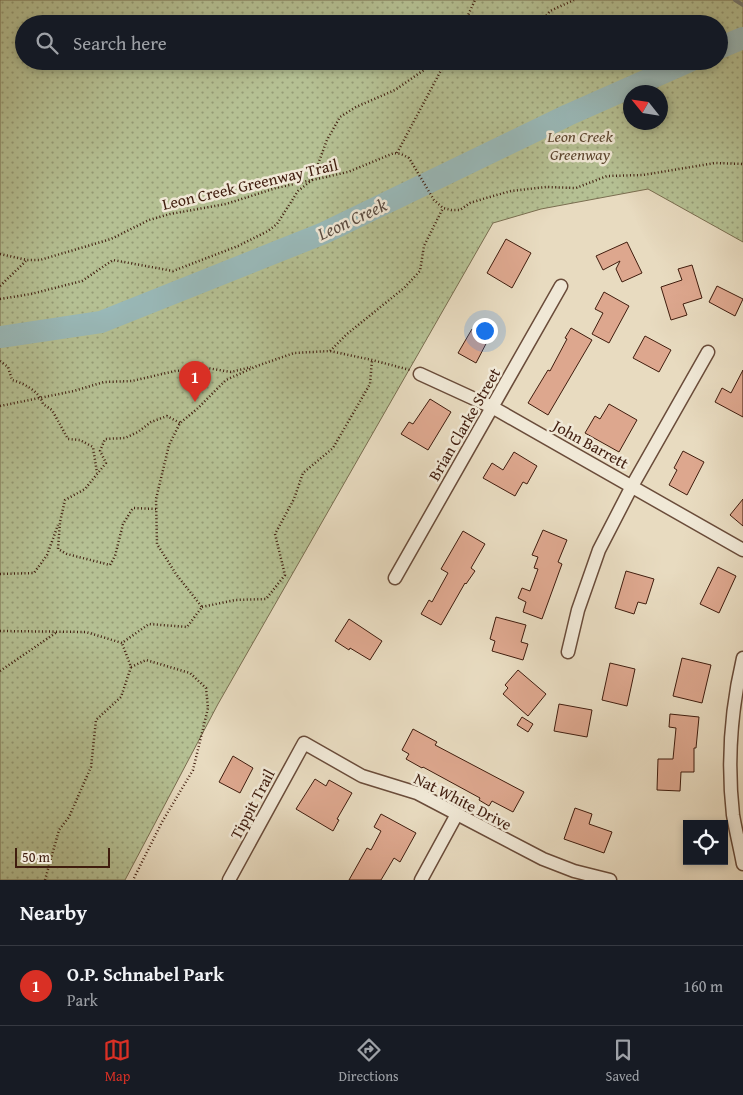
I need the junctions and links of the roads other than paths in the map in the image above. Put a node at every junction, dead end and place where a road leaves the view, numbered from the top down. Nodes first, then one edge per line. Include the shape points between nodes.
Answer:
1 (561, 286) dead end
2 (708, 352) dead end
3 (420, 374) road end
4 (492, 407) junction
5 (632, 486) junction
6 (743, 550) edge
7 (395, 578) dead end
8 (568, 652) dead end
9 (743, 658) edge
10 (304, 743) joint
11 (457, 814) junction
12 (743, 864) edge
13 (230, 880) edge
14 (421, 880) edge
15 (610, 880) edge

1 - 4 street, Brian Clarke Street
2 - 5 street
3 - 4 street, John Barrett
4 - 5 street, John Barrett
4 - 7 street, Brian Clarke Street
5 - 6 street, John Barrett
5 - 8 street via 599,550 578,610
9 - 12 street via 731,728 730,772
10 - 11 street, Nat White Drive via 362,776 417,793
10 - 13 street, Tippit Trail
11 - 14 street
11 - 15 street, Nat White Drive via 542,859

